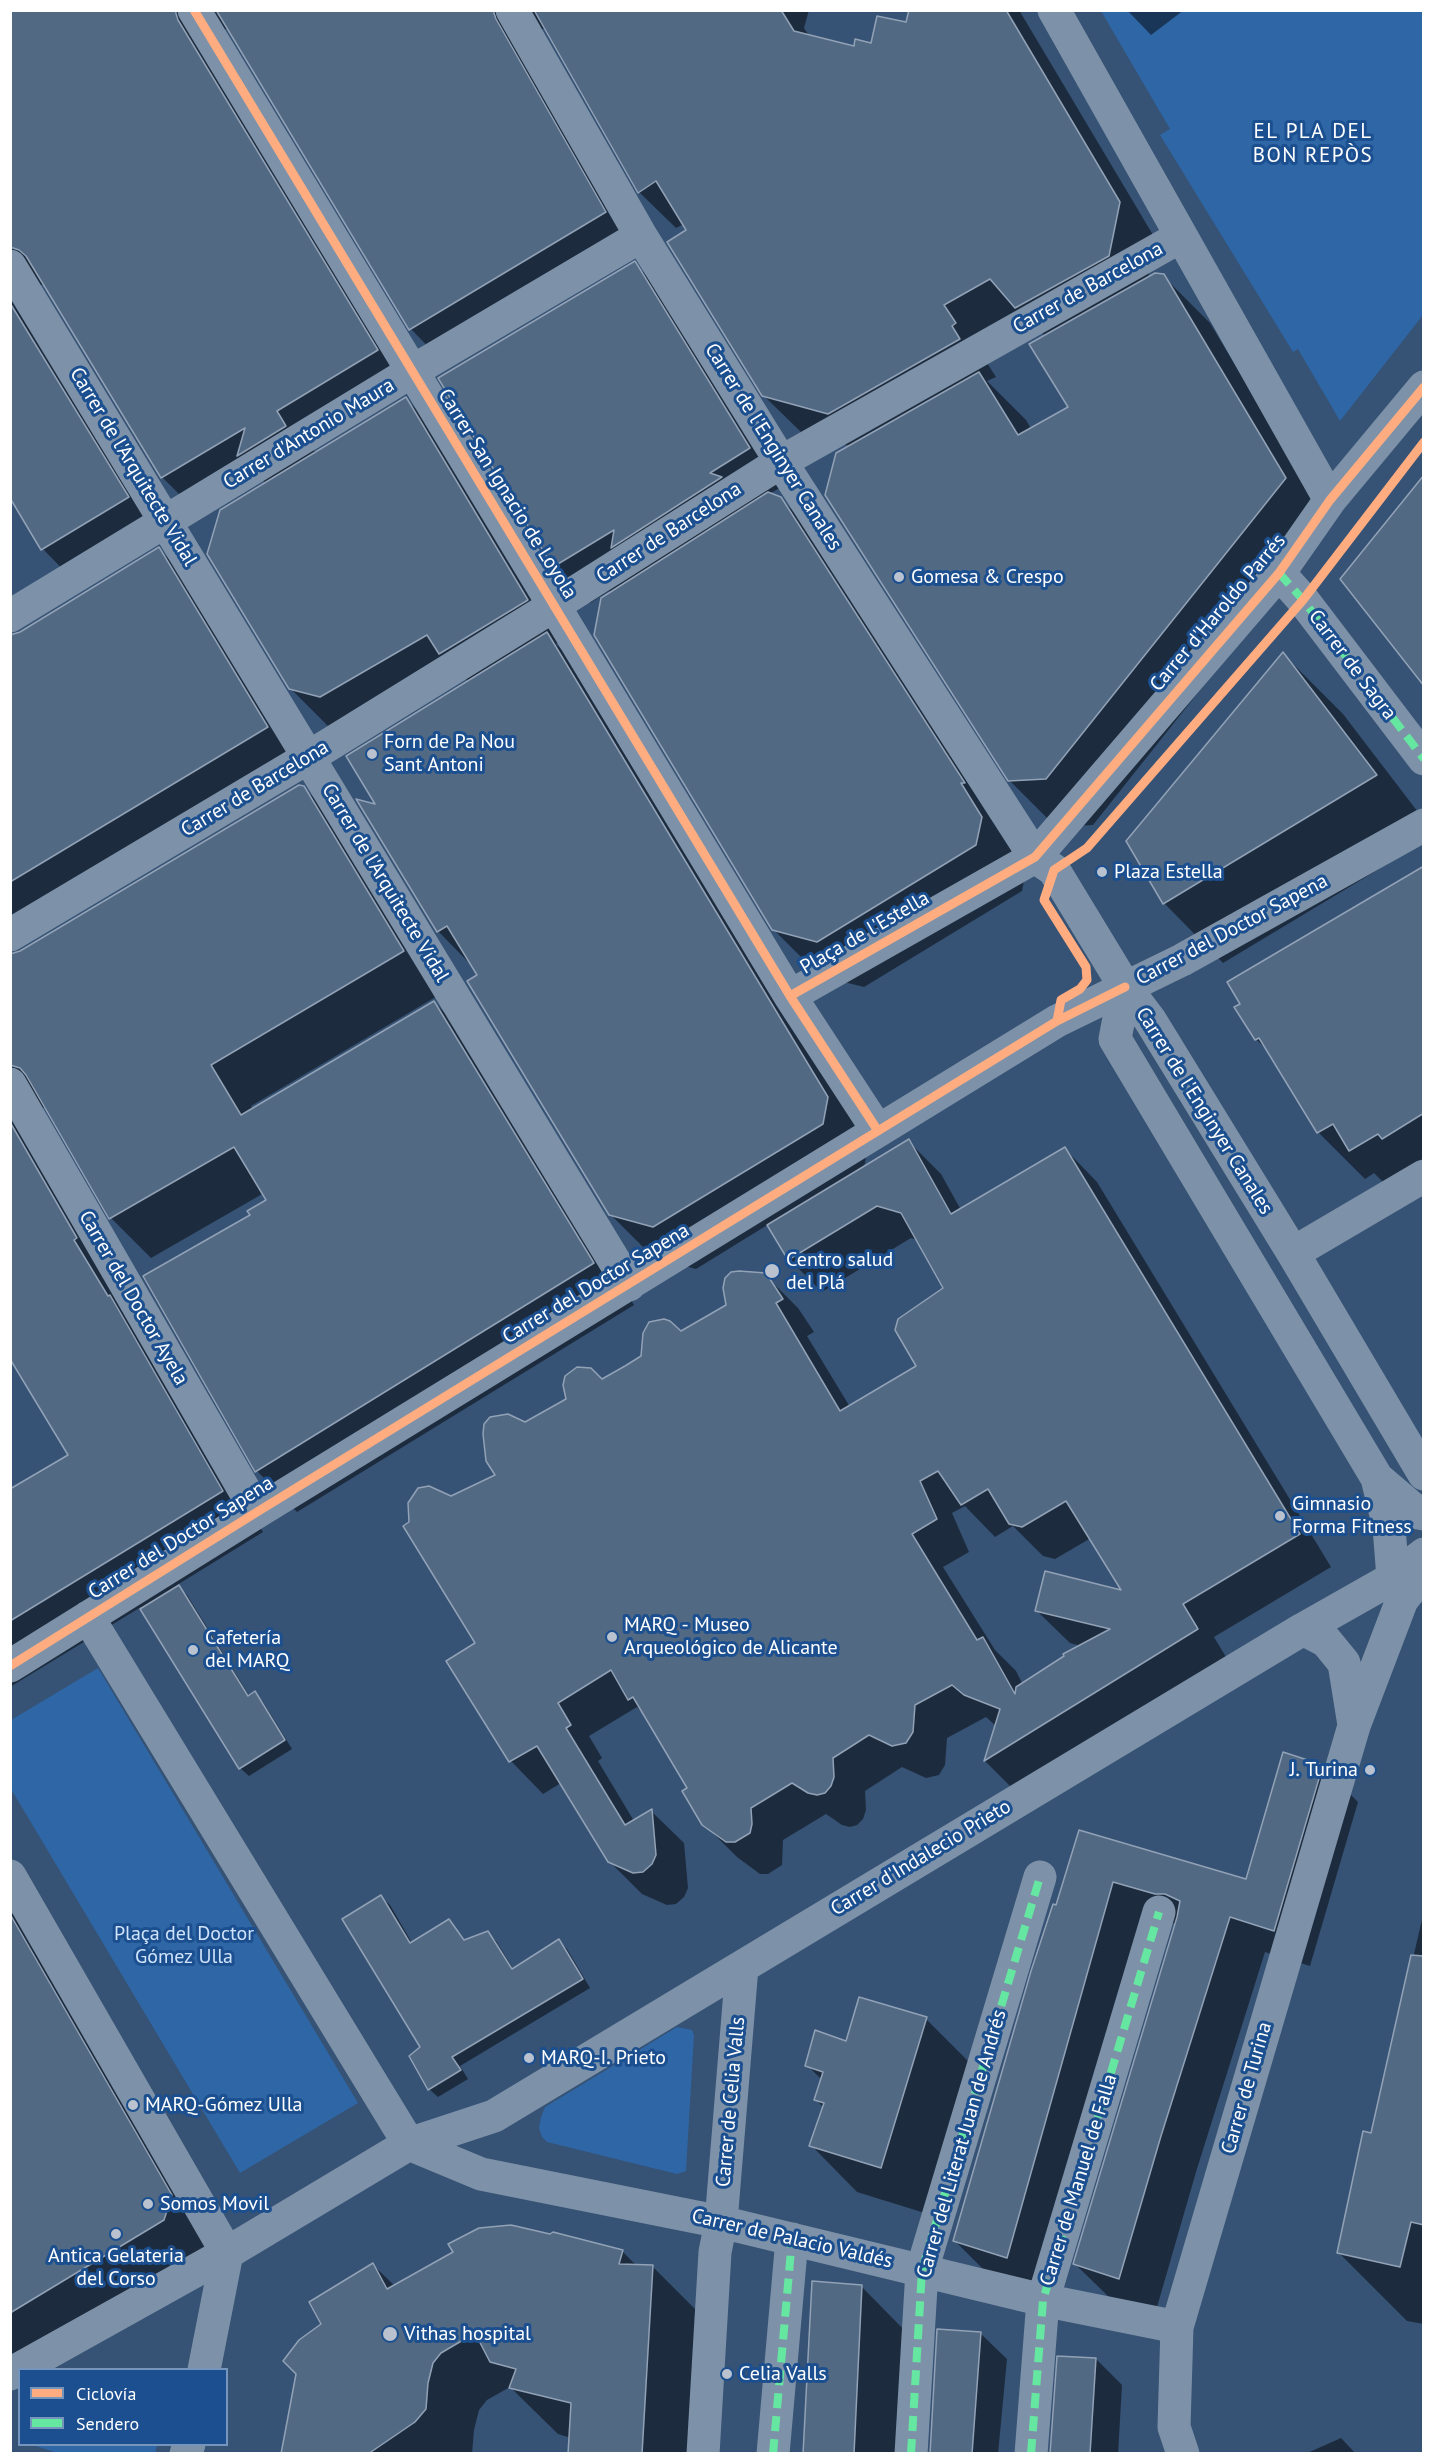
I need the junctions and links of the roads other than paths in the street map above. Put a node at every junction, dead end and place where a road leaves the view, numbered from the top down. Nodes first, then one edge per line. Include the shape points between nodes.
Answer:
1 (194, 10) edge
2 (512, 10) edge
3 (1054, 10) edge
4 (641, 236) junction
5 (1180, 237) junction
6 (10, 266) edge
7 (411, 372) junction
8 (1424, 387) edge
9 (780, 462) junction
10 (1330, 500) junction
11 (165, 521) junction
12 (1279, 573) junction
13 (555, 605) junction
14 (10, 616) edge
15 (309, 757) junction
16 (1424, 759) edge
17 (1424, 825) edge
18 (1044, 863) junction
19 (10, 935) edge
20 (1125, 987) junction
21 (790, 996) junction
22 (10, 1084) edge
23 (878, 1131) junction
24 (1424, 1176) edge
25 (1293, 1253) junction
26 (629, 1285) junction
27 (1424, 1474) edge
28 (1377, 1478) junction
29 (257, 1512) junction
30 (1424, 1514) edge
31 (1424, 1554) edge
32 (1408, 1575) edge
33 (88, 1617) junction
34 (1303, 1629) junction
35 (10, 1666) edge
36 (1354, 1726) junction
37 (10, 1876) edge
38 (1040, 1876) dead end
39 (1159, 1912) dead end
40 (742, 1967) junction
41 (409, 2145) junction
42 (721, 2222) junction
43 (792, 2239) junction
44 (226, 2253) junction
45 (922, 2270) junction
46 (1043, 2300) junction
47 (1177, 2327) junction
48 (21, 2368) edge
49 (204, 2368) edge
50 (703, 2454) edge
51 (772, 2454) edge
52 (911, 2454) edge
53 (1031, 2454) edge
54 (1183, 2454) edge

1 - 7 street, Carrer San Ignacio de Loyola
2 - 4 street, Carrer de l'Enginyer Canales
3 - 5 street
4 - 7 street, Carrer d'Antonio Maura
4 - 9 street, Carrer de l'Enginyer Canales
5 - 9 street, Carrer de Barcelona
5 - 10 street
6 - 11 street, Carrer de l'Arquitecte Vidal
7 - 11 street, Carrer d'Antonio Maura
7 - 13 street, Carrer San Ignacio de Loyola
8 - 10 street, Carrer d'Haroldo Parrés
9 - 13 street, Carrer de Barcelona
9 - 18 street, Carrer de l'Enginyer Canales
10 - 12 street, Carrer d'Haroldo Parrés
11 - 14 street, Carrer d'Antonio Maura
11 - 15 street, Carrer de l'Arquitecte Vidal
12 - 16 street, Carrer de Sagra
12 - 18 street, Carrer d'Haroldo Parrés
13 - 15 street, Carrer de Barcelona
13 - 21 street, Carrer San Ignacio de Loyola
15 - 19 street, Carrer de Barcelona
15 - 26 street, Carrer de l'Arquitecte Vidal
17 - 20 street, Carrer del Doctor Sapena via 1182,960
18 - 20 street
18 - 21 street, Plaça de l'Estella
20 - 23 street, Carrer del Doctor Sapena via 1057,1021
20 - 25 street, Carrer de l'Enginyer Canales via 1150,1020
20 - 28 street, Carrer de l'Enginyer Canales via 1115,1038
21 - 23 street, Plaça de l'Estella
22 - 29 street, Carrer del Doctor Ayela
23 - 26 street, Carrer del Doctor Sapena
24 - 25 street
25 - 27 street, Carrer de l'Enginyer Canales
26 - 29 street, Carrer del Doctor Sapena
28 - 30 street, Carrer de l'Enginyer Canales
28 - 32 street, Carrer de l'Enginyer Canales via 1389,1527
29 - 33 street, Carrer del Doctor Sapena
31 - 32 street, Carrer d'Indalecio Prieto
32 - 34 street, Carrer d'Indalecio Prieto
32 - 36 street, Carrer de Turina
33 - 35 street
33 - 41 street
34 - 36 street, Carrer de Turina via 1326,1641 1344,1663
34 - 40 street, Carrer d'Indalecio Prieto
36 - 47 street, Carrer de Turina
37 - 44 street
38 - 45 street, Carrer del Literat Juan de Andrés
39 - 46 street, Carrer de Manuel de Falla
40 - 41 street, Carrer d'Indalecio Prieto via 494,2116
40 - 42 street, Carrer de Celia Valls
41 - 42 street, Carrer de Palacio Valdés via 481,2174
41 - 44 street
42 - 43 street, Carrer de Palacio Valdés
42 - 50 street, Carrer de Celia Valls
43 - 45 street, Carrer de Palacio Valdés
43 - 51 street
44 - 48 street
44 - 49 street
45 - 46 street, Carrer de Palacio Valdés
45 - 52 street, Carrer del Literat Juan de Andrés
46 - 47 street, Carrer de Palacio Valdés
46 - 53 street, Carrer de Manuel de Falla
47 - 54 street, Carrer de Turina via 1174,2427

